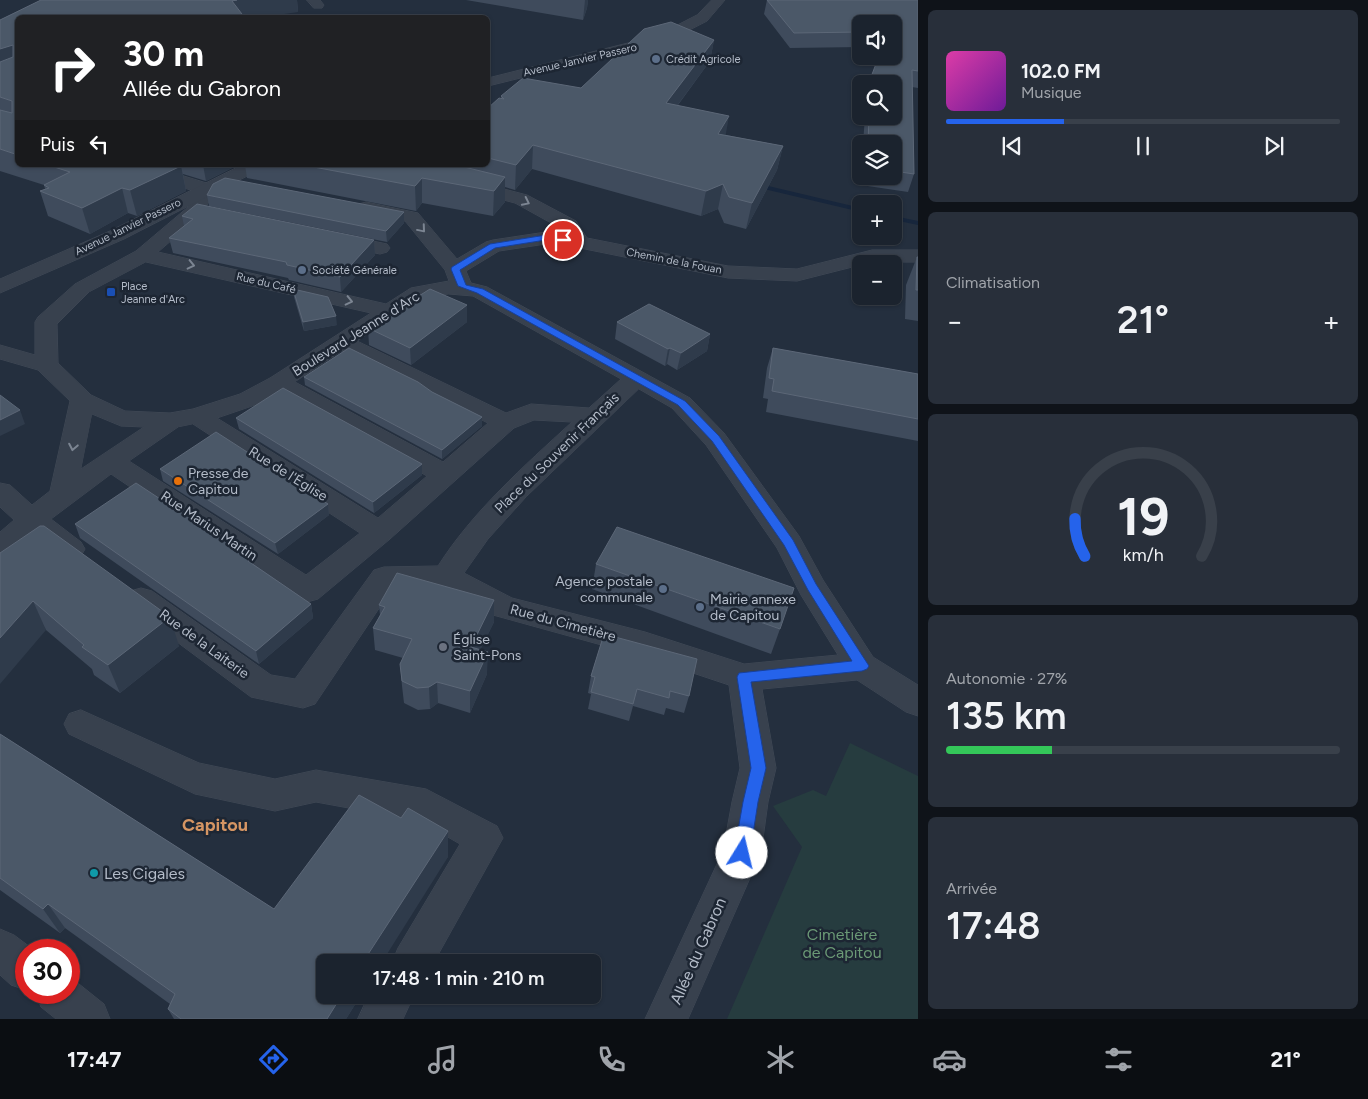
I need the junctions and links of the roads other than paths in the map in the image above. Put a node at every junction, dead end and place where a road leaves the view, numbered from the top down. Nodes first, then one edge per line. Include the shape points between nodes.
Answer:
1 (720, 0) edge
2 (490, 82) edge
3 (139, 167) edge
4 (252, 167) edge
5 (418, 167) edge
6 (216, 185) junction
7 (254, 186) edge
8 (352, 206) edge
9 (322, 236) edge
10 (580, 242) junction
11 (380, 248) dead end
12 (143, 255) junction
13 (918, 256) edge
14 (459, 278) junction
15 (0, 286) edge
16 (390, 310) junction
17 (341, 342) junction
18 (0, 352) edge
19 (46, 365) junction
20 (636, 379) junction
21 (278, 383) junction
22 (82, 400) junction
23 (196, 416) junction
24 (593, 416) junction
25 (170, 421) junction
26 (504, 422) junction
27 (112, 462) junction
28 (446, 475) junction
29 (0, 492) edge
30 (64, 494) junction
31 (30, 519) junction
32 (380, 532) junction
33 (0, 548) edge
34 (94, 565) edge
35 (384, 578) joint
36 (446, 578) junction
37 (118, 582) edge
38 (862, 666) junction
39 (744, 677) junction
40 (918, 702) edge
41 (81, 724) dead end
42 (0, 949) edge
43 (417, 954) edge
44 (15, 961) edge
45 (71, 1004) edge
46 (388, 1004) edge
47 (89, 1019) edge
48 (379, 1019) edge
49 (666, 1019) edge

1 - 2 street, Avenue Janvier Passero via 702,18 661,39
3 - 6 street
4 - 6 street, Avenue Janvier Passero
5 -> 10 street via 452,182 521,199 569,225
6 - 7 street
6 - 12 street via 205,212
6 - 15 street, Avenue Janvier Passero via 117,235
8 -> 14 street via 411,217
9 - 11 street
10 - 13 street, Chemin de la Fouan via 728,272 797,275 872,256
10 - 14 street, Chemin de la Fouan via 546,238 493,246
12 -> 16 street, Rue du Café
12 - 19 street via 82,288 46,322
14 - 16 street, Boulevard Jeanne d'Arc via 438,288 418,292
14 - 20 street, Boulevard Jeanne d'Arc
16 - 17 street, Boulevard Jeanne d'Arc
17 - 21 street, Boulevard Jeanne d'Arc
17 - 26 street
18 - 19 street
19 - 22 street, Boulevard Jeanne d'Arc
20 - 24 street, Place du Souvenir Français
20 - 38 street, Boulevard Jeanne d'Arc via 681,403 715,439 788,543
21 - 23 street, Boulevard Jeanne d'Arc via 249,399
21 - 28 street
22 - 25 street, Boulevard Jeanne d'Arc via 121,418
22 -> 30 street
23 - 25 street, Boulevard Jeanne d'Arc
23 - 32 street, Rue de l'Église
24 - 26 street via 531,412
24 - 36 street, Place du Souvenir Français via 501,504 458,556
25 - 27 street
26 - 28 street
27 - 30 street
27 - 32 street, Rue Marius Martin via 307,592
28 - 32 street
29 - 31 street
30 - 31 street
31 - 33 street
31 - 34 street
35 - 36 street, Rue du Cimetière
35 - 37 street, Rue de la Laiterie via 303,694 263,687
36 - 39 street, Rue du Cimetière via 504,607 645,645
38 - 39 street
38 - 40 street, Boulevard Jeanne d'Arc
39 - 49 street, Allée du Gabron via 758,768 742,853
41 - 43 street via 195,778 275,795 316,786 426,806 484,838
42 - 44 street
45 - 47 street
46 - 48 street

